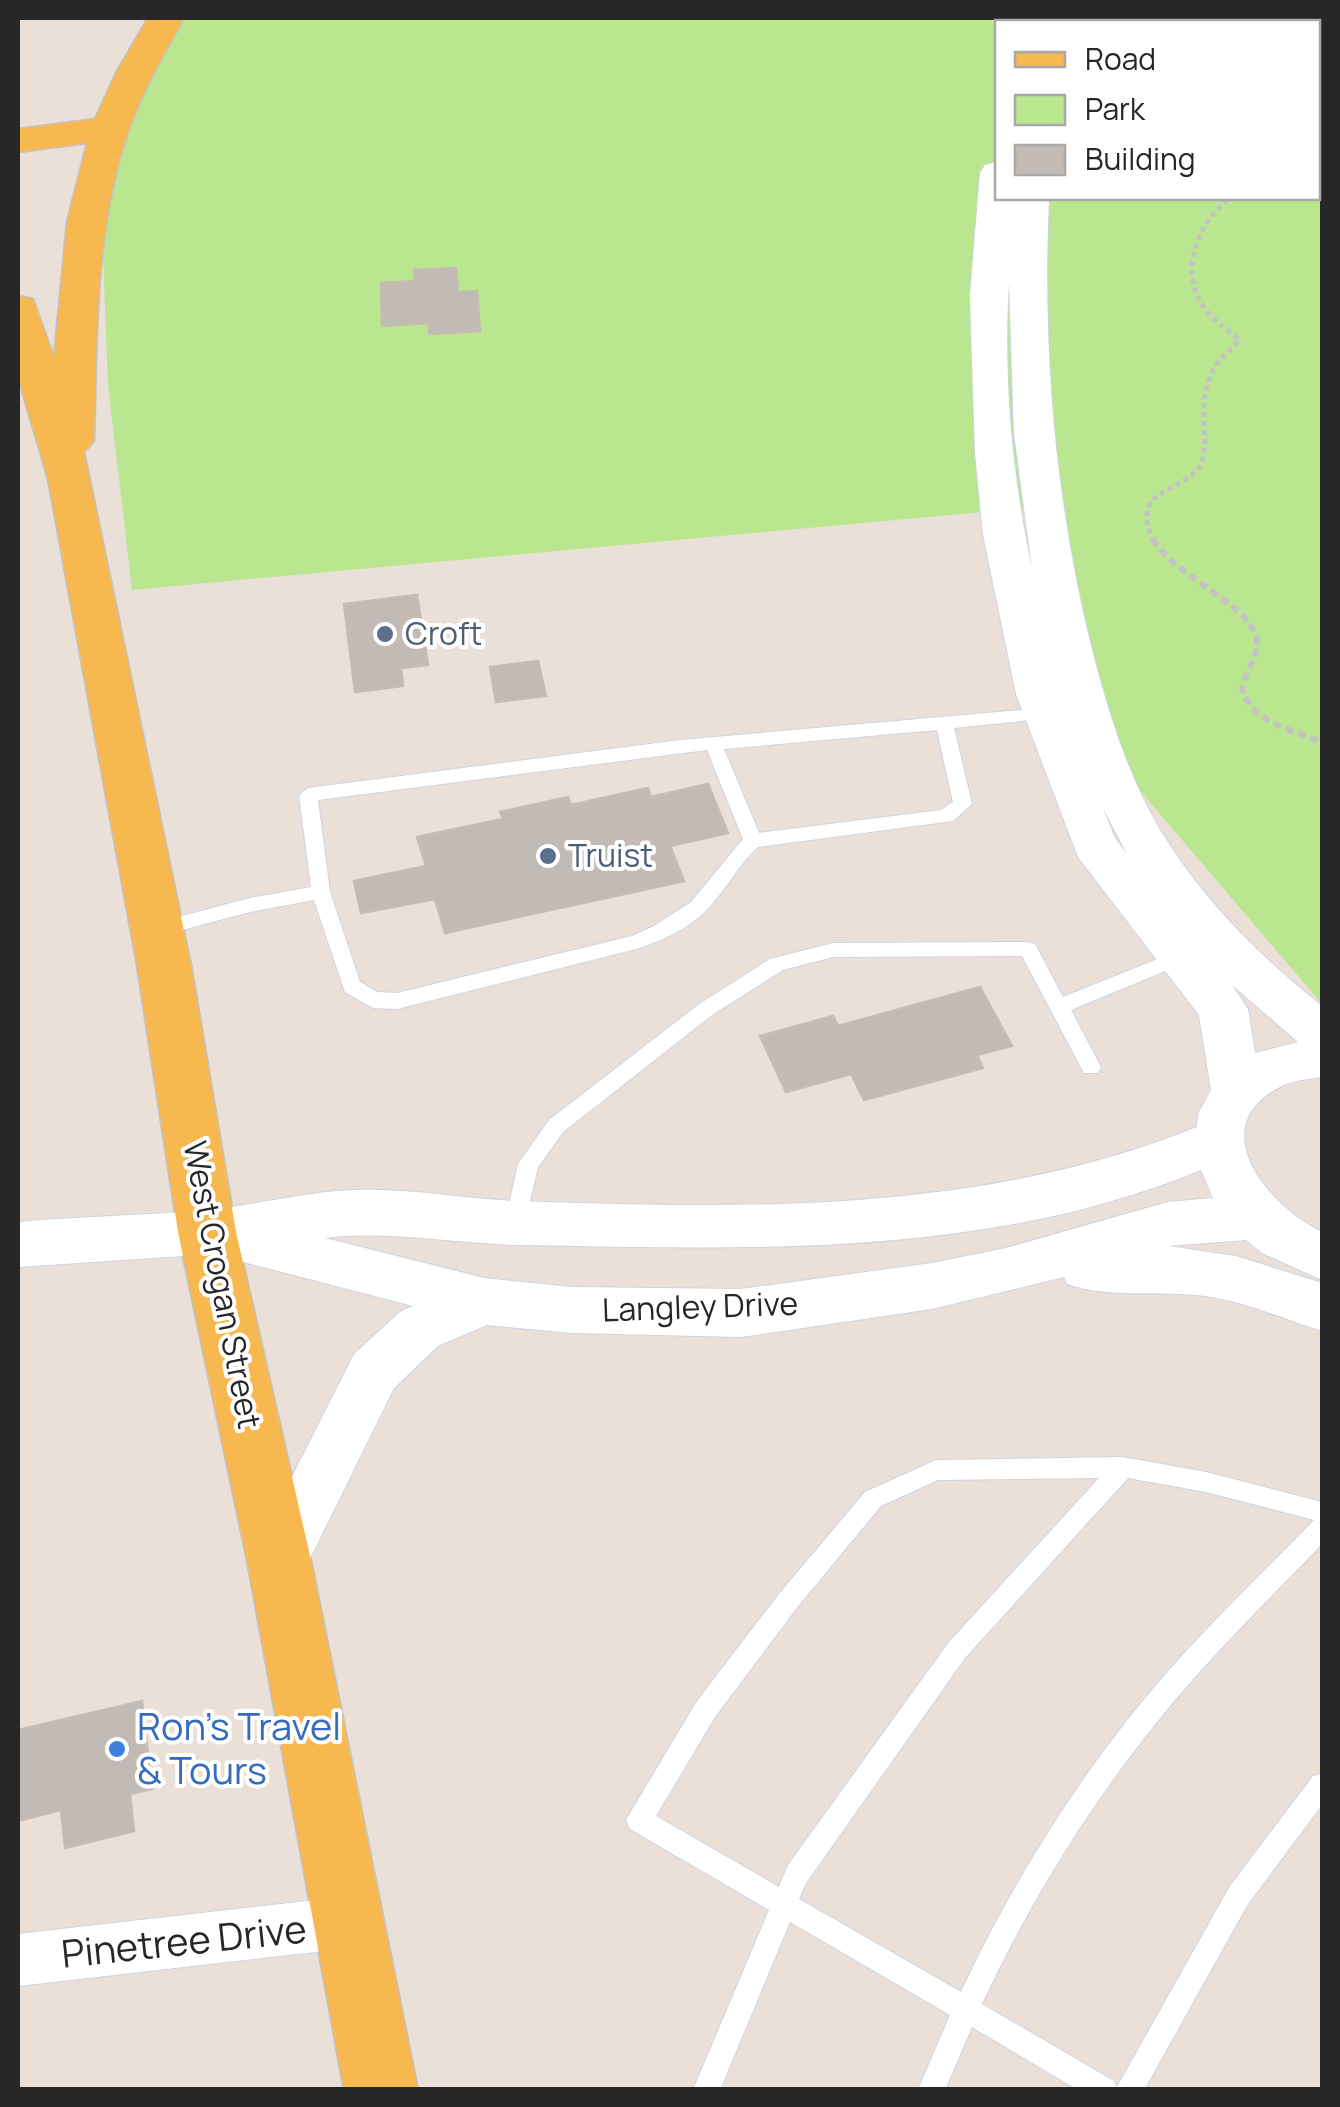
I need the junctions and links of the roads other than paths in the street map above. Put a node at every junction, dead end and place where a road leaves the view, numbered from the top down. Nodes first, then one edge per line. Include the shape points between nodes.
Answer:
1 (166, 18) edge
2 (107, 129) junction
3 (18, 140) edge
4 (996, 200) edge
5 (1031, 200) edge
6 (18, 308) edge
7 (70, 479) junction
8 (1045, 714) junction
9 (944, 723) junction
10 (713, 743) junction
11 (753, 841) junction
12 (321, 892) junction
13 (157, 930) junction
14 (1180, 957) junction
15 (1059, 1007) junction
16 (1322, 1034) edge
17 (1322, 1057) edge
18 (1091, 1067) dead end
19 (1237, 1092) junction
20 (1218, 1140) junction
21 (1252, 1217) junction
22 (516, 1224) junction
23 (208, 1232) junction
24 (18, 1244) edge
25 (1322, 1257) edge
26 (1006, 1271) junction
27 (484, 1301) junction
28 (1322, 1308) edge
29 (1123, 1467) junction
30 (1322, 1512) edge
31 (1322, 1528) edge
32 (279, 1560) junction
33 (1322, 1785) edge
34 (786, 1906) junction
35 (351, 1922) junction
36 (18, 1960) edge
37 (965, 2006) junction
38 (382, 2090) edge
39 (706, 2090) edge
40 (931, 2090) edge
41 (1105, 2090) edge
42 (1130, 2090) edge

1 - 2 main road, West Crogan Street
2 - 3 main road
2 - 7 main road, West Crogan Street via 82,239
4 - 8 street via 989,315 995,452 1004,535
5 - 16 street via 1030,374 1048,537 1107,769 1136,828 1214,936 1267,991
6 - 7 main road, West Crogan Street
7 - 13 main road, West Crogan Street
8 - 9 lane
8 - 14 street via 1094,844
9 - 10 lane
9 - 11 lane via 963,804 946,816
10 - 11 lane
10 - 12 lane via 308,794
11 - 12 lane via 732,858 698,907 636,942 397,1001 373,1000 352,987
12 - 13 lane
13 - 23 main road, West Crogan Street
14 - 15 lane
14 - 19 street via 1223,1008
15 - 18 lane
15 - 22 lane via 1028,949 832,950 777,964 705,1010 556,1126 528,1164
17 - 19 street via 1277,1065
19 - 20 street
20 - 21 street via 1223,1172
20 - 22 street, Langley Drive via 1141,1172 1062,1193 918,1219
21 - 25 street
21 - 26 street, Langley Drive via 1168,1224
22 - 23 street, Langley Drive via 357,1212
23 - 24 street, Langley Drive
23 - 27 street, Langley Drive
23 - 32 main road, West Crogan Street
26 - 27 street, Langley Drive via 741,1313
26 - 28 street via 1180,1268 1290,1292
27 - 32 street via 419,1329 374,1370
29 - 30 lane
29 - 34 lane via 957,1650 797,1874
29 - 34 lane via 936,1470 873,1499 787,1602 706,1709 639,1820
31 - 37 lane via 1184,1671 1073,1815
32 - 35 main road, West Crogan Street
33 - 42 lane via 1239,1895
34 - 37 lane
34 - 39 lane
35 - 36 street, Pinetree Drive
35 - 38 main road, West Crogan Street
37 - 40 lane
37 - 41 lane

